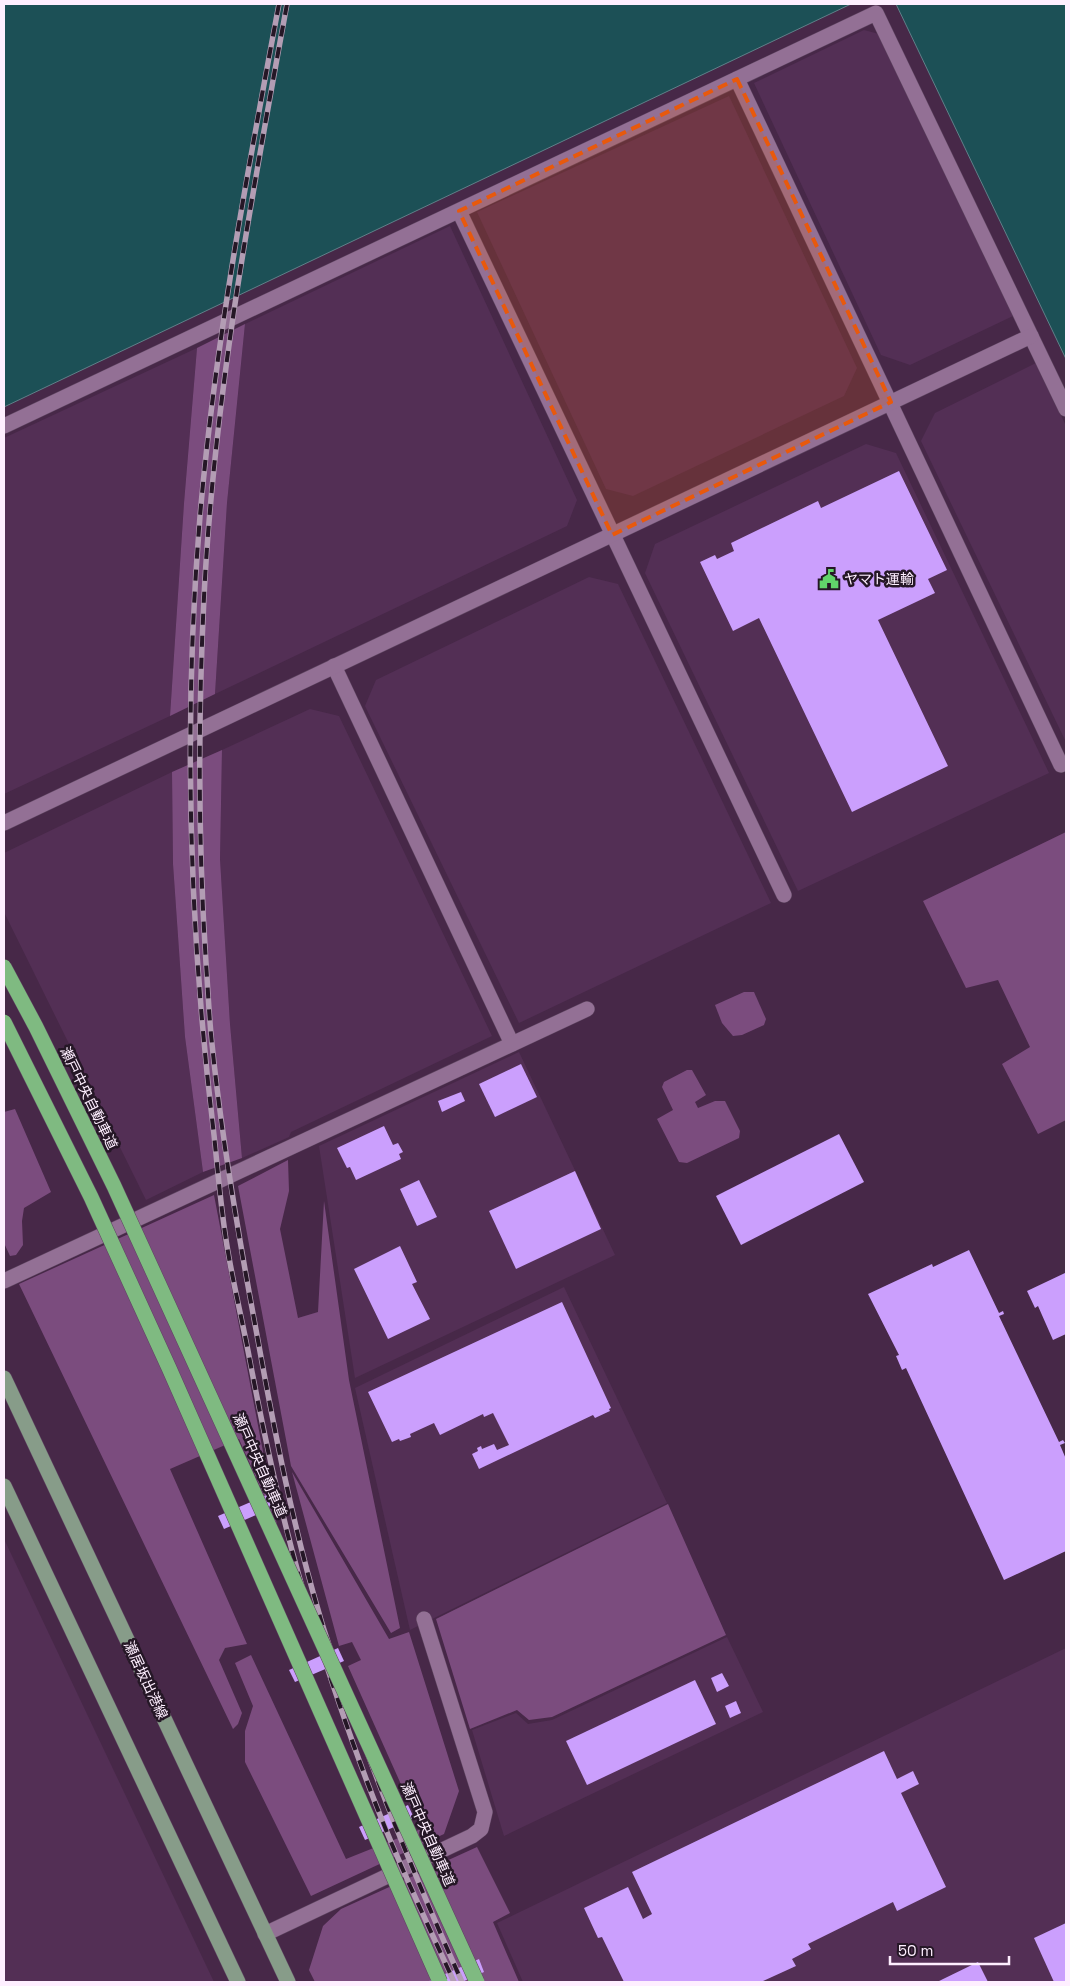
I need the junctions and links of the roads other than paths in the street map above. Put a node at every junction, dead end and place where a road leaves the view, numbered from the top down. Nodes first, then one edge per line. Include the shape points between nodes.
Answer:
1 (737, 79) junction
2 (459, 210) junction
3 (1031, 336) junction
4 (891, 402) junction
5 (1066, 409) edge
6 (4, 426) edge
7 (612, 535) junction
8 (334, 666) junction
9 (1061, 765) dead end
10 (4, 823) edge
11 (784, 895) dead end
12 (4, 967) edge
13 (587, 1009) dead end
14 (4, 1022) edge
15 (512, 1044) junction
16 (4, 1281) edge
17 (4, 1378) edge
18 (4, 1486) edge
19 (424, 1620) dead end
20 (265, 1934) junction
21 (238, 1982) edge
22 (288, 1982) edge
23 (440, 1982) edge
24 (477, 1982) edge

1 - 2 street
1 - 3 street via 876,13
1 - 4 street
2 - 6 street
2 - 7 street
3 - 4 street
3 - 5 street
4 - 7 street
4 - 9 street
7 - 8 street
7 - 11 street
8 - 10 street
8 - 15 street
12 - 24 highway, 瀬戸中央自動車道, bridge via 114,1186
13 - 15 street
14 - 23 highway, bridge via 91,1197 169,1368
15 - 16 street
17 - 20 main road, 瀬居坂出港線
18 - 21 main road
19 - 20 street via 485,1812 481,1829
20 - 22 main road, 瀬居坂出港線

